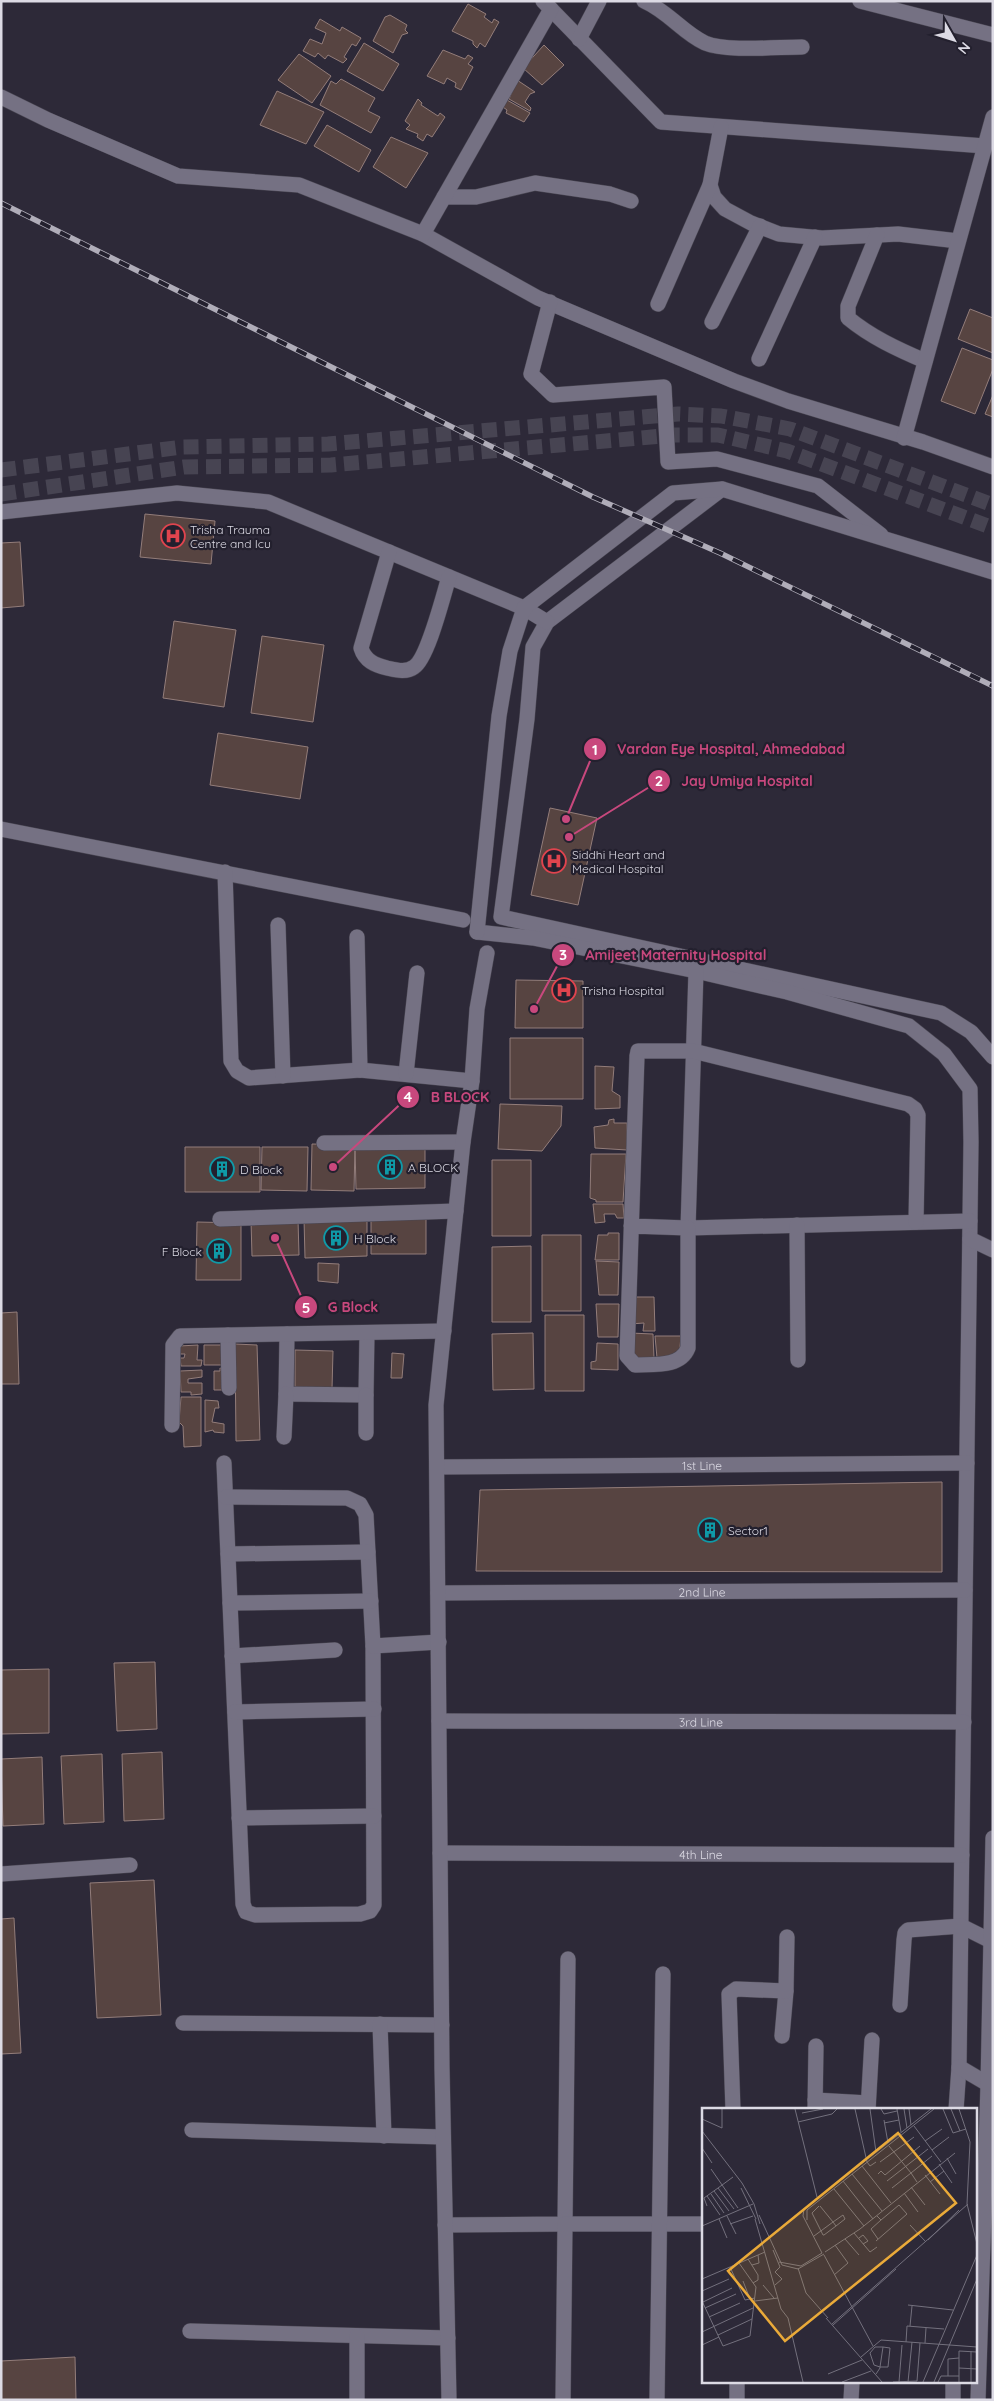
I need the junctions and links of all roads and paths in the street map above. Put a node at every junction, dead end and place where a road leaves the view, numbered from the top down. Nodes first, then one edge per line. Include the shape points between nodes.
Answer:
1 (600, 1) edge
2 (644, 1) edge
3 (860, 1) edge
4 (547, 5) edge
5 (993, 35) edge
6 (579, 39) junction
7 (802, 47) dead end
8 (1, 97) edge
9 (993, 117) edge
10 (721, 127) junction
11 (985, 146) junction
12 (710, 186) junction
13 (444, 197) junction
14 (631, 201) dead end
15 (760, 226) junction
16 (422, 234) junction
17 (877, 235) junction
18 (815, 237) junction
19 (958, 241) junction
20 (550, 302) junction
21 (658, 304) dead end
22 (712, 322) dead end
23 (758, 359) dead end
24 (925, 361) junction
25 (904, 438) junction
26 (993, 466) edge
27 (722, 489) junction
28 (1, 512) edge
29 (889, 541) junction
30 (389, 552) junction
31 (993, 572) edge
32 (450, 577) junction
33 (524, 608) junction
34 (547, 622) junction
35 (1, 829) edge
36 (225, 872) junction
37 (478, 911) junction
38 (502, 917) junction
39 (463, 920) junction
40 (278, 925) dead end
41 (477, 932) junction
42 (499, 936) junction
43 (357, 937) dead end
44 (487, 953) junction
45 (696, 971) junction
46 (418, 973) dead end
47 (693, 1051) junction
48 (993, 1057) edge
49 (360, 1070) junction
50 (406, 1074) junction
51 (283, 1076) junction
52 (472, 1080) junction
53 (464, 1142) junction
54 (324, 1143) dead end
55 (456, 1211) junction
56 (220, 1219) dead end
57 (970, 1221) junction
58 (916, 1222) junction
59 (797, 1225) junction
60 (631, 1226) junction
61 (688, 1228) junction
62 (970, 1239) junction
63 (993, 1250) edge
64 (444, 1331) junction
65 (367, 1333) junction
66 (287, 1334) junction
67 (228, 1335) junction
68 (798, 1360) dead end
69 (229, 1388) dead end
70 (286, 1394) junction
71 (366, 1394) junction
72 (172, 1426) dead end
73 (366, 1433) dead end
74 (284, 1437) dead end
75 (224, 1463) dead end
76 (967, 1463) junction
77 (437, 1467) junction
78 (226, 1497) junction
79 (368, 1552) junction
80 (228, 1554) junction
81 (965, 1590) junction
82 (438, 1593) junction
83 (371, 1601) junction
84 (230, 1603) junction
85 (439, 1642) junction
86 (373, 1646) junction
87 (335, 1650) dead end
88 (232, 1656) junction
89 (374, 1708) junction
90 (235, 1712) junction
91 (439, 1721) junction
92 (964, 1722) junction
93 (374, 1816) junction
94 (239, 1818) junction
95 (993, 1838) edge
96 (440, 1853) junction
97 (962, 1855) junction
98 (130, 1865) dead end
99 (1, 1874) edge
100 (961, 1926) junction
101 (786, 1937) dead end
102 (992, 1941) edge
103 (568, 1959) dead end
104 (663, 1974) dead end
105 (786, 1991) junction
106 (900, 2005) dead end
107 (183, 2023) dead end
108 (380, 2024) junction
109 (442, 2025) junction
110 (782, 2036) dead end
111 (872, 2040) dead end
112 (816, 2046) dead end
113 (959, 2067) junction
114 (991, 2086) edge
115 (815, 2105) edge
116 (868, 2106) edge
117 (734, 2108) edge
118 (956, 2108) edge
119 (192, 2130) dead end
120 (384, 2136) junction
121 (443, 2137) junction
122 (565, 2224) junction
123 (660, 2224) junction
124 (702, 2224) edge
125 (445, 2225) junction
126 (988, 2242) edge
127 (190, 2331) dead end
128 (357, 2336) junction
129 (448, 2338) junction
130 (737, 2384) edge
131 (852, 2384) edge
132 (953, 2384) edge
133 (357, 2400) edge
134 (449, 2400) edge
135 (563, 2400) edge
136 (657, 2400) edge
137 (737, 2400) edge
138 (851, 2400) edge
139 (953, 2400) edge
140 (978, 2400) edge

1 - 6 street
2 - 7 street via 660,8 705,43 734,47
3 - 5 street
4 - 6 street
4 - 13 street
6 - 10 street via 661,122
8 - 16 street via 178,176 299,185
9 - 11 street
10 - 11 street
10 - 12 street
11 - 19 street
12 - 15 street via 714,198 725,209
12 - 21 street
13 - 14 street via 476,197 535,183 610,194
13 - 16 street
15 - 18 street via 778,234
15 - 22 street
16 - 20 street
17 - 18 street
17 - 19 street via 898,234
17 - 24 street via 848,306 848,318 864,332
18 - 23 street
19 - 24 street
20 - 25 street via 734,381
20 - 29 street via 531,374 553,395 664,387 668,462 717,460 818,486
24 - 25 street
25 - 26 street
27 - 29 street
27 - 33 street via 673,493
27 - 34 street
28 - 30 street via 177,493 268,502
29 - 31 street
30 - 32 street
30 - 32 street via 361,648 368,660 376,665 409,670 421,659
32 - 33 street
33 - 34 street
33 - 37 street via 510,651 499,716
34 - 38 street via 533,647
35 - 36 street
36 - 39 street
36 - 51 street via 231,1061 237,1071 249,1078
37 - 38 street
37 - 39 street
37 - 41 street
38 - 42 street
38 - 48 street via 941,1013 971,1032
39 - 41 street
40 - 51 street
41 - 42 street
41 - 44 street
42 - 44 street
42 - 45 street via 534,938
43 - 49 street
44 - 52 street
45 - 47 street
45 - 57 street via 909,1026 944,1054 970,1089
46 - 50 street
47 - 58 street via 908,1104 915,1109 918,1115
47 - 60 street via 638,1051
47 - 61 street
49 - 50 street
49 - 51 street
50 - 52 street
52 - 53 street
53 - 54 street
53 - 55 street
55 - 56 street
55 - 64 street
57 - 58 street
57 - 62 street
58 - 59 street
59 - 61 street
59 - 68 street
60 - 61 street
60 - 61 street via 627,1356 635,1365 677,1362 688,1348
62 - 63 street
62 - 76 street
64 - 65 street
64 - 77 street via 436,1405
65 - 66 street
65 - 71 street
66 - 67 street
66 - 70 street
67 - 69 street
67 - 72 street via 180,1336 176,1339 173,1345
70 - 71 street
70 - 74 street
71 - 73 street
75 - 78 street
76 - 77 street, 1st Line
76 - 81 street
77 - 82 street
78 - 79 street via 347,1498 360,1504 366,1515
78 - 80 street
79 - 80 street
79 - 83 street
80 - 84 street
81 - 82 street, 2nd Line
81 - 92 street
82 - 85 street
83 - 84 street
83 - 86 street
84 - 88 street
85 - 86 street
85 - 91 street
86 - 89 street
87 - 88 street
88 - 90 street
89 - 90 street
89 - 93 street
90 - 94 street
91 - 92 street, 3rd Line
91 - 96 street
92 - 97 street
93 - 94 street
93 - 94 street via 374,1905 370,1911 360,1914 255,1915 246,1912
95 - 102 street
96 - 97 street, 4th Line
96 - 109 street
97 - 100 street
98 - 99 street
100 - 102 street
100 - 106 street via 908,1930 905,1933
100 - 113 street
101 - 105 street
102 - 114 street
103 - 122 street
104 - 123 street
105 - 110 street
105 - 117 street via 736,1989 729,1994
107 - 108 street
108 - 109 street
108 - 120 street
109 - 121 street
111 - 116 street
112 - 115 street
113 - 114 street
113 - 118 street
114 - 126 street
115 - 116 street
119 - 120 street
120 - 121 street
121 - 125 street
122 - 123 street
122 - 125 street
122 - 135 street
123 - 124 street
123 - 136 street
125 - 129 street
126 - 140 street
127 - 128 street
128 - 129 street
128 - 133 street
129 - 134 street
130 - 137 street
131 - 138 street
132 - 139 street

